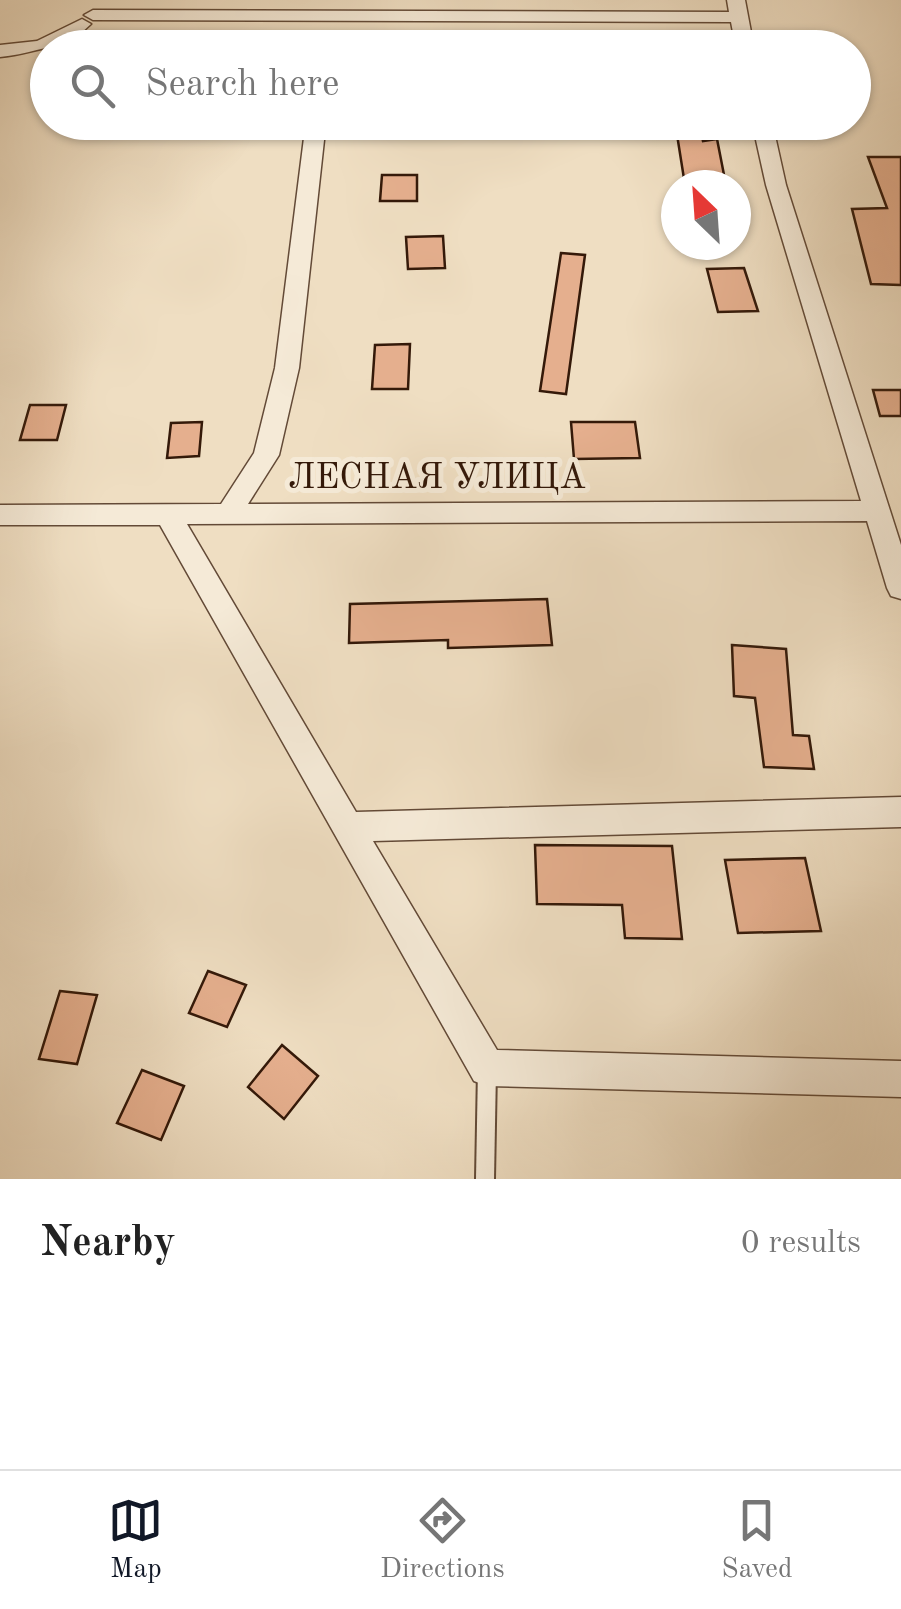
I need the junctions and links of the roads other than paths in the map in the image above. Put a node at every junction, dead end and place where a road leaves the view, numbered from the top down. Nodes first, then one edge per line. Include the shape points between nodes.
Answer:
1 (96, 8) edge
2 (737, 8) edge
3 (414, 10) edge
4 (74, 30) edge
5 (30, 49) edge
6 (0, 51) edge
7 (314, 140) edge
8 (766, 140) edge
9 (875, 511) junction
10 (228, 514) junction
11 (0, 515) edge
12 (169, 517) junction
13 (901, 588) edge
14 (901, 812) edge
15 (348, 827) junction
16 (488, 1068) junction
17 (901, 1079) edge
18 (486, 1179) edge

1 - 3 street
1 - 4 street
2 - 3 street
5 - 6 street
7 - 10 street via 287,368 266,455
8 - 9 street
9 - 10 street, ЛЕСНАЯ УЛИЦА
9 - 13 street
10 - 12 street, ЛЕСНАЯ УЛИЦА
11 - 12 street, ЛЕСНАЯ УЛИЦА
12 - 15 street
14 - 15 street
15 - 16 street
16 - 17 street
16 - 18 lane

